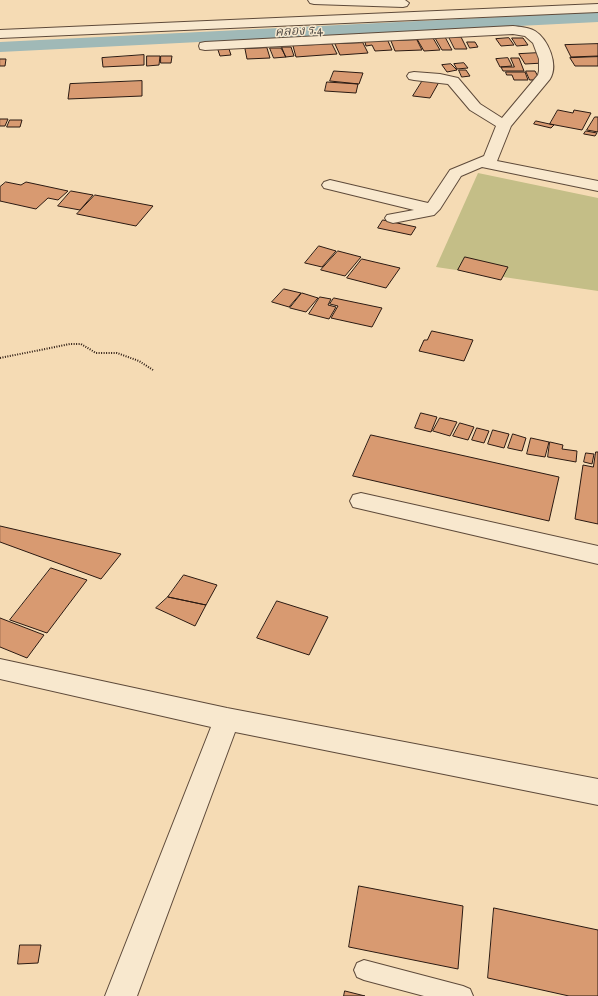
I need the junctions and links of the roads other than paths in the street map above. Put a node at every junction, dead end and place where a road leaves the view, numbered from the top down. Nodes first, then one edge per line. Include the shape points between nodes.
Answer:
1 (314, 0) edge
2 (414, 3) dead end
3 (569, 4) edge
4 (598, 8) edge
5 (0, 34) edge
6 (206, 46) dead end
7 (414, 76) dead end
8 (504, 125) junction
9 (480, 162) junction
10 (330, 185) dead end
11 (598, 186) edge
12 (432, 209) junction
13 (393, 218) dead end
14 (361, 501) dead end
15 (598, 555) edge
16 (0, 669) edge
17 (226, 719) junction
18 (598, 792) edge
19 (364, 970) dead end
20 (121, 996) edge
21 (463, 996) edge

1 - 2 street
3 - 4 street
3 - 5 street
6 - 8 street via 513,30 526,32 537,39 547,69 545,76
7 - 8 street via 453,81 475,107
8 - 9 street via 491,158 486,162
9 - 11 street
9 - 12 street via 455,173
10 - 12 street
12 - 13 street
14 - 15 street
16 - 17 street
17 - 18 street
17 - 20 street
19 - 21 lane

